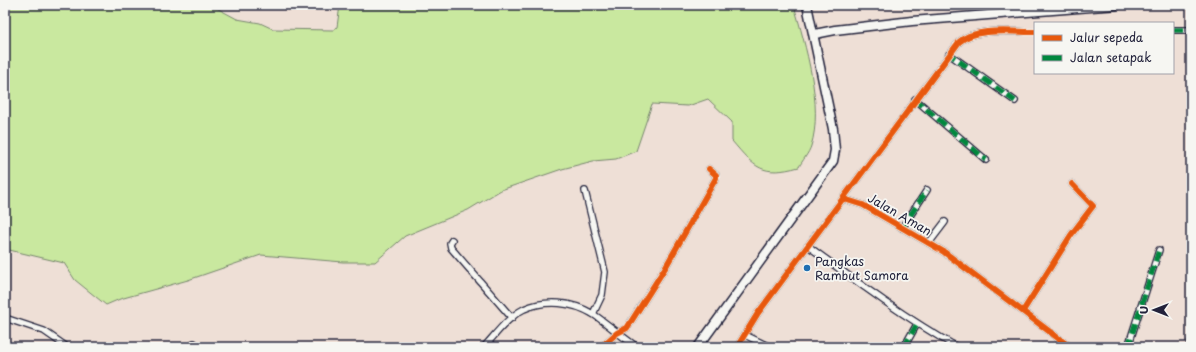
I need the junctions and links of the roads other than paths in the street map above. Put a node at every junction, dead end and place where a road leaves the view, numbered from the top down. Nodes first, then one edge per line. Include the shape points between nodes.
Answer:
1 (807, 5) edge
2 (1117, 5) edge
3 (1002, 9) edge
4 (1174, 30) edge
5 (1191, 30) edge
6 (1034, 32) edge
7 (815, 34) junction
8 (949, 54) junction
9 (915, 99) junction
10 (1015, 101) dead end
11 (986, 160) dead end
12 (709, 169) dead end
13 (1072, 184) dead end
14 (927, 190) dead end
15 (585, 191) dead end
16 (844, 199) junction
17 (945, 222) dead end
18 (902, 228) junction
19 (452, 240) dead end
20 (929, 243) junction
21 (808, 246) junction
22 (1159, 250) dead end
23 (1023, 311) junction
24 (593, 314) junction
25 (5, 318) edge
26 (512, 318) junction
27 (917, 324) junction
28 (617, 333) junction
29 (745, 335) junction
30 (1191, 341) edge
31 (67, 347) edge
32 (484, 347) edge
33 (602, 347) edge
34 (637, 347) edge
35 (698, 347) edge
36 (737, 347) edge
37 (770, 347) edge
38 (904, 347) edge
39 (956, 347) edge
40 (1070, 347) edge
41 (1128, 347) edge
42 (1189, 347) edge

1 - 7 street
2 - 3 street
3 - 7 street
4 - 5 street
6 - 8 street via 975,33 966,36
7 - 35 street via 833,129 833,161
8 - 9 street
8 - 10 street
9 - 11 street
9 - 16 street
12 - 28 street via 716,178 627,328
13 - 23 street via 1092,206 1071,234
14 - 18 street
15 - 24 street via 605,272 602,295
16 - 18 street, Jalan Aman via 864,205
16 - 21 street
17 - 20 street
18 - 20 street, Jalan Aman
19 - 26 street via 451,248
20 - 23 street, Jalan Aman
21 - 27 street via 880,300
21 - 29 street via 758,313
22 - 41 street
23 - 40 street, Jalan Aman
24 - 26 street via 580,308 554,303 524,309
24 - 28 street
25 - 31 street via 44,332
26 - 32 street
27 - 38 street
27 - 39 street
28 - 33 street
28 - 34 street
29 - 36 street
29 - 37 street
30 - 42 street

